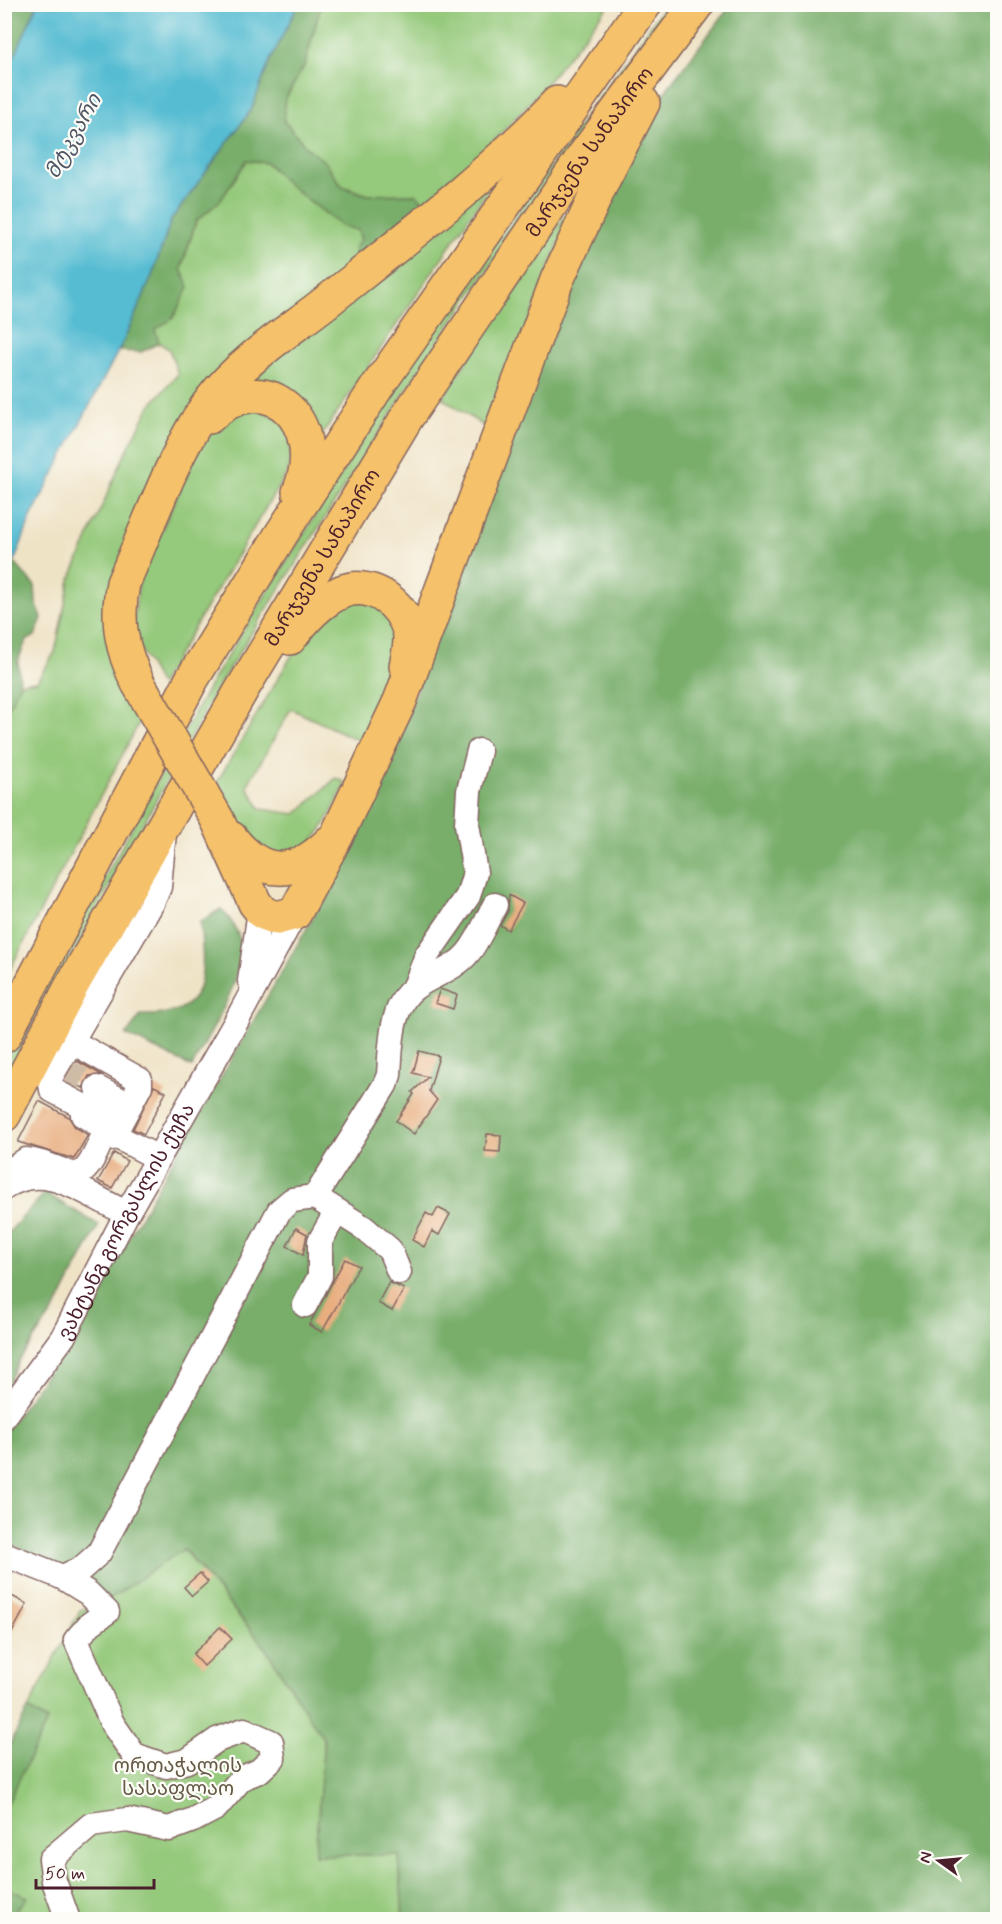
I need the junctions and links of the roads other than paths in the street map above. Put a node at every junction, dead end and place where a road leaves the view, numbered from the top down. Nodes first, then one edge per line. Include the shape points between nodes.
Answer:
1 (639, 12) edge
2 (689, 15) edge
3 (179, 456) junction
4 (282, 533) junction
5 (241, 691) junction
6 (400, 701) junction
7 (478, 751) dead end
8 (218, 819) junction
9 (164, 824) junction
10 (337, 835) junction
11 (280, 868) junction
12 (256, 902) junction
13 (495, 905) dead end
14 (299, 906) junction
15 (415, 987) junction
16 (237, 1020) junction
17 (74, 1035) junction
18 (4, 1036) edge
19 (56, 1071) junction
20 (97, 1088) tunnel mouth
21 (4, 1115) edge
22 (121, 1122) junction
23 (158, 1158) junction
24 (4, 1175) edge
25 (4, 1188) edge
26 (84, 1190) junction
27 (315, 1197) junction
28 (337, 1211) junction
29 (127, 1213) junction
30 (399, 1272) dead end
31 (305, 1305) dead end
32 (4, 1417) edge
33 (4, 1554) edge
34 (62, 1577) junction
35 (59, 1914) edge

1 - 3 highway via 555,105 501,157 247,364 213,398
1 - 4 highway, მარჯვენა სანაპირო via 377,387
2 - 5 highway, მარჯვენა სანაპირო via 585,154 407,417
2 - 6 highway via 602,182 557,280
3 - 4 highway via 209,417 240,396 267,397 288,408 302,426 308,450 305,478
3 - 8 highway, bridge via 123,583 119,605 121,639 138,683
4 - 18 highway, მარჯვენა სანაპირო via 192,679
5 - 6 highway via 323,603 343,591 362,588 391,600 409,632
5 - 9 highway, მარჯვენა სანაპირო
6 - 10 highway
7 - 15 street via 467,824 476,873 468,896 427,955
8 - 11 highway via 249,858
8 - 12 highway
9 - 17 street via 159,887
9 - 21 highway, მარჯვენა სანაპირო
10 - 11 highway via 316,856
10 - 14 highway
11 - 12 highway via 259,877
11 - 14 highway via 302,883
12 - 14 highway via 277,918
12 - 16 street via 254,963
13 - 15 street via 467,954
14 - 16 street
15 - 27 street via 397,1012 385,1085
16 - 23 street, ვახტანგ გორგასლის ქუჩა
17 - 19 street
17 - 22 street via 78,1045 140,1080
19 - 22 street via 52,1090
19 - 24 street via 46,1090 49,1097 103,1127 100,1143 87,1168 78,1175 26,1160
20 - 22 street
22 - 23 street
22 - 26 street
23 - 29 street, ვახტანგ გორგასლის ქუჩა
25 - 26 street via 27,1178 47,1177
26 - 29 street
27 - 28 street
27 - 34 street via 292,1200 279,1211 99,1553 81,1569
28 - 30 street via 390,1250
28 - 31 street via 320,1241 320,1276
29 - 32 street, ვახტანგ გორგასლის ქუჩა via 63,1337
33 - 34 street
34 - 35 street via 88,1593 107,1612 76,1640 112,1723 134,1755 166,1766 187,1761 217,1740 244,1730 271,1742 273,1758 259,1771 242,1778 216,1808 193,1820 169,1828 127,1820 91,1825 51,1858

